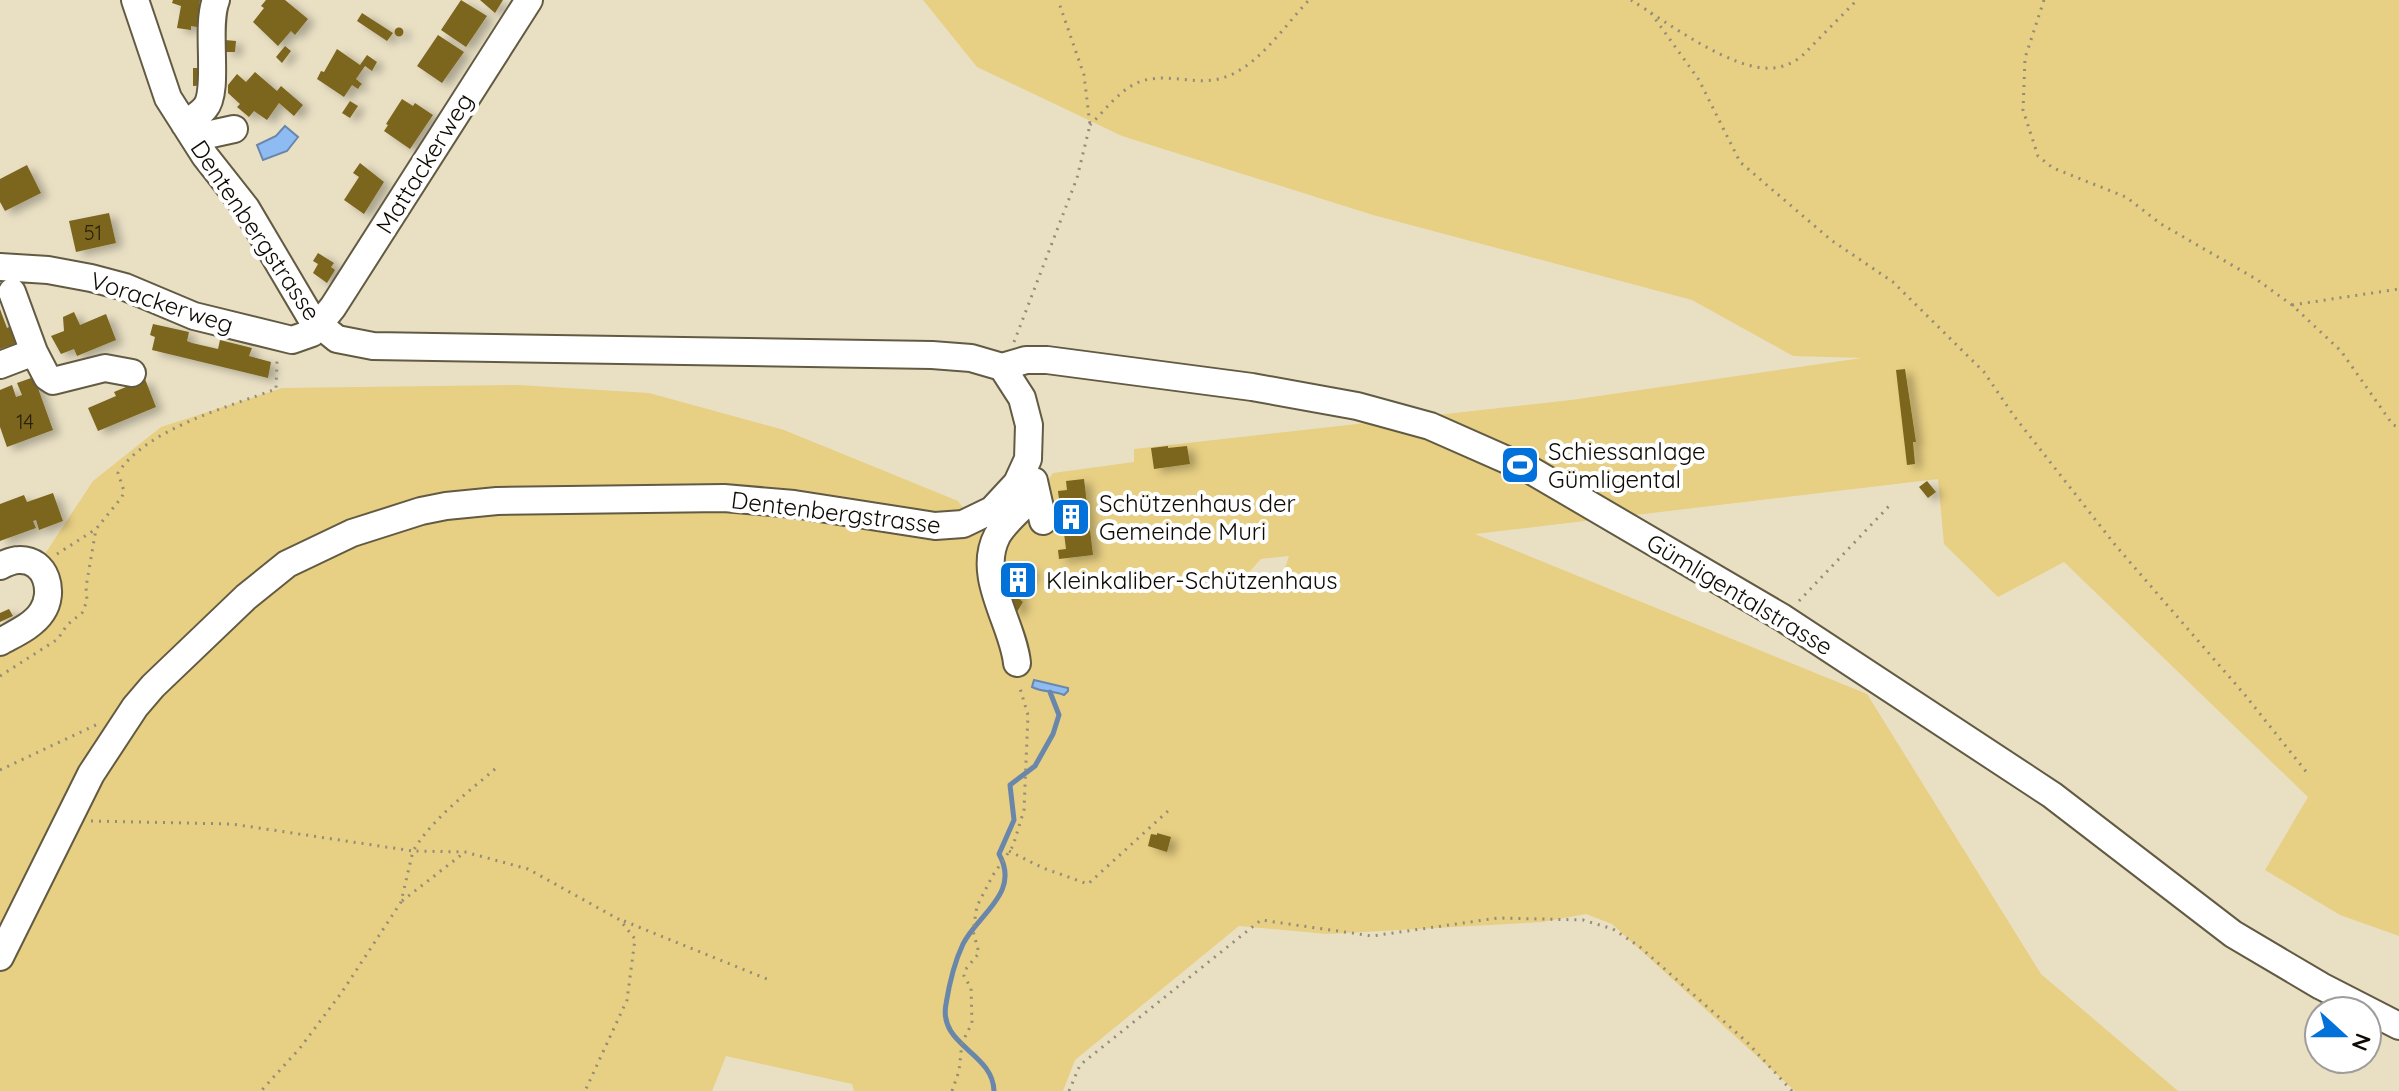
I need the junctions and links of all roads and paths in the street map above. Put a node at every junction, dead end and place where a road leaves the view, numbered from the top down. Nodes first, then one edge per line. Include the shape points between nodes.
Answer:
1 (135, 0) edge
2 (216, 0) edge
3 (529, 0) edge
4 (1058, 0) edge
5 (1309, 0) edge
6 (1631, 0) edge
7 (1857, 0) edge
8 (2044, 0) edge
9 (1651, 13) junction
10 (185, 125) junction
11 (1090, 125) junction
12 (234, 129) dead end
13 (0, 267) edge
14 (2399, 289) edge
15 (12, 292) dead end
16 (2292, 305) junction
17 (319, 325) junction
18 (34, 352) junction
19 (277, 363) dead end
20 (0, 365) edge
21 (1002, 367) junction
22 (132, 373) dead end
23 (2399, 427) edge
24 (1026, 464) junction
25 (1035, 494) junction
26 (1890, 505) dead end
27 (1043, 521) dead end
28 (0, 566) edge
29 (37, 566) junction
30 (1783, 618) junction
31 (0, 642) edge
32 (1017, 663) joint
33 (135, 707) junction
34 (495, 769) dead end
35 (0, 770) edge
36 (2308, 774) dead end
37 (1168, 811) dead end
38 (68, 821) junction
39 (413, 851) junction
40 (1009, 851) junction
41 (465, 852) junction
42 (401, 902) junction
43 (620, 920) junction
44 (0, 957) edge
45 (767, 979) dead end
46 (2399, 1026) edge
47 (261, 1091) edge
48 (585, 1091) edge
49 (952, 1091) edge
50 (1069, 1091) edge
51 (1792, 1091) edge

1 - 10 street, Dentenbergstrasse via 168,98
2 - 10 street via 211,12 211,91 207,106
3 - 17 street, Mattackerweg
4 - 11 path via 1084,75
5 - 11 path via 1232,75 1214,81 1139,81
6 - 9 path
7 - 9 path via 1801,57 1771,68 1731,59
8 - 16 path via 2025,58 2023,110 2038,156 2053,168 2126,197
9 - 36 path via 1699,80 1740,162 1831,240 1893,282 1984,372 2116,546
10 - 12 street via 202,136
10 - 17 street, Dentenbergstrasse via 246,208
11 - 21 path via 1077,178
13 - 17 street, Vorackerweg via 91,278 194,316 292,340
14 - 16 path
15 - 18 street
16 - 23 path via 2341,351
17 - 21 street, Dentenbergstrasse via 337,339 373,346 932,355
18 - 20 street
18 - 22 street via 53,381 105,368
19 - 29 path via 276,389 203,416 126,459 118,473 122,497 105,519
21 - 24 street via 1027,413
21 - 30 street, Gümligentalstrasse via 1047,360 1252,387 1430,426 1532,471
24 - 25 street
24 - 33 street, Dentenbergstrasse via 1017,483 992,510 949,526 724,498 497,501 421,511 352,533 287,564 246,597
25 - 27 street
25 - 32 street via 1004,527 993,548 993,579
26 - 30 path
28 - 29 street via 18,560
29 - 31 street via 48,582 45,607 35,620
30 - 46 street, Gümligentalstrasse via 2052,795 2233,934
32 - 40 path via 1028,715 1027,744 1024,810
33 - 35 path
33 - 38 street, Dentenbergstrasse via 97,763
34 - 39 path via 449,808
37 - 40 path via 1088,884
38 - 39 path via 232,824
38 - 44 street, Dentenbergstrasse
39 - 41 path
39 - 42 path
40 - 49 path via 983,893 973,922 979,953 964,976 971,988 972,1023
41 - 42 path
41 - 43 path via 528,869
42 - 47 path via 342,992
43 - 45 path
43 - 48 path via 635,939 627,1000
50 - 51 path via 1080,1065 1261,920 1372,936 1498,918 1583,920 1613,929 1747,1042

